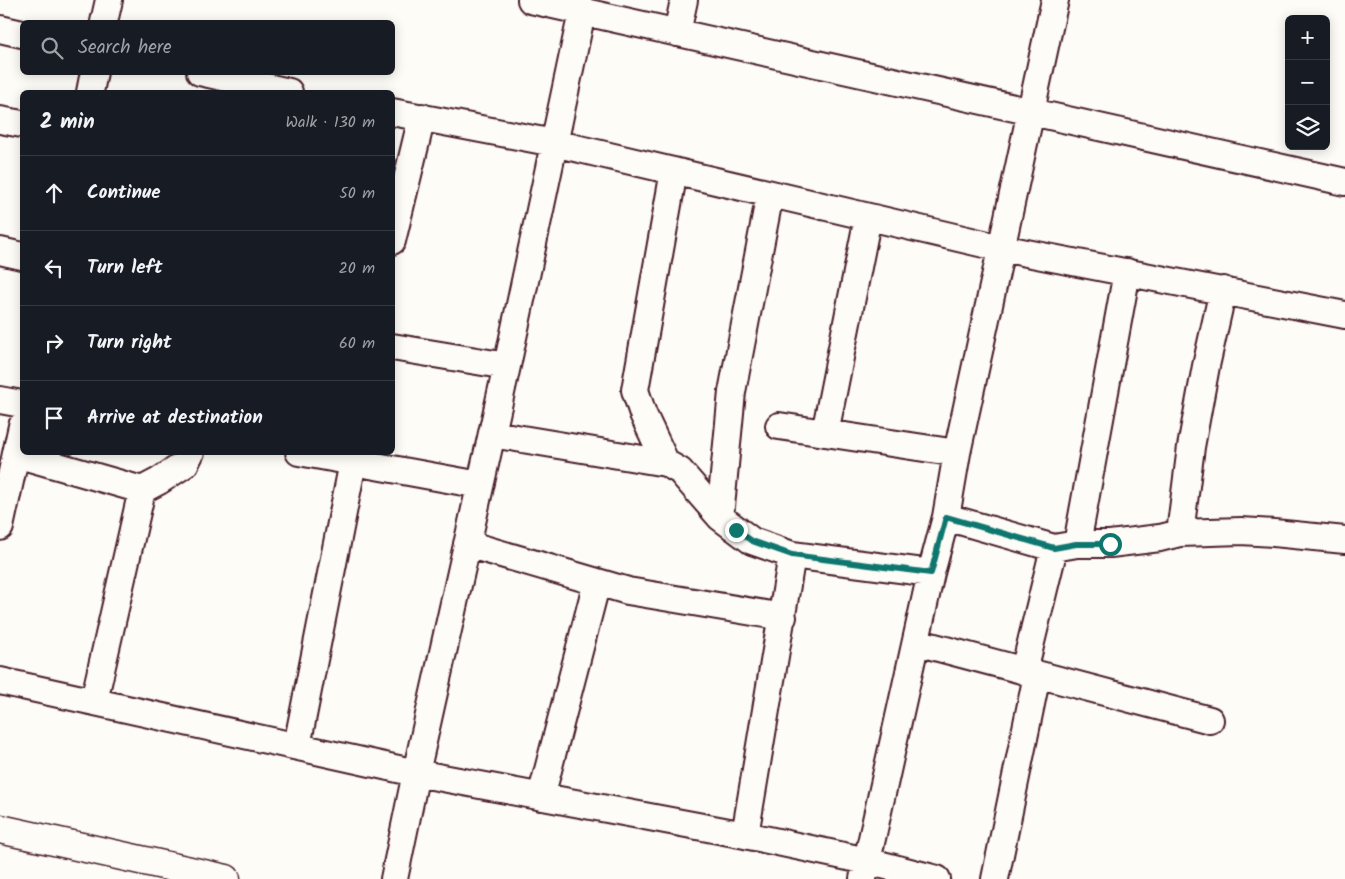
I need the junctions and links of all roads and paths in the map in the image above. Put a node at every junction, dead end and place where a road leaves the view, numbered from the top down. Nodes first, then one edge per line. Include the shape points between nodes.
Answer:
1 (109, 0) edge
2 (684, 0) edge
3 (1055, 0) edge
4 (546, 2) edge
5 (582, 12) junction
6 (104, 20) edge
7 (0, 29) edge
8 (677, 33) junction
9 (20, 34) edge
10 (93, 75) edge
11 (206, 75) edge
12 (228, 86) edge
13 (90, 90) edge
14 (269, 90) edge
15 (395, 112) edge
16 (1030, 112) junction
17 (422, 117) junction
18 (0, 120) edge
19 (20, 124) edge
20 (554, 143) junction
21 (674, 171) junction
22 (1345, 182) edge
23 (770, 194) junction
24 (868, 217) junction
25 (395, 229) edge
26 (1001, 248) junction
27 (0, 251) edge
28 (20, 256) edge
29 (1127, 272) junction
30 (1223, 290) junction
31 (1345, 315) edge
32 (395, 347) edge
33 (507, 366) junction
34 (0, 400) edge
35 (20, 404) edge
36 (779, 426) dead end
37 (826, 433) junction
38 (492, 434) junction
39 (20, 435) edge
40 (957, 453) junction
41 (16, 454) junction
42 (189, 455) edge
43 (315, 455) edge
44 (353, 462) junction
45 (666, 463) junction
46 (480, 485) junction
47 (142, 490) junction
48 (720, 517) junction
49 (946, 517) junction
50 (0, 527) edge
51 (1180, 533) junction
52 (1345, 540) edge
53 (467, 544) junction
54 (1065, 546) junction
55 (792, 555) junction
56 (931, 573) junction
57 (597, 582) junction
58 (783, 617) junction
59 (916, 642) junction
60 (1031, 673) junction
61 (0, 681) edge
62 (94, 701) junction
63 (1210, 720) dead end
64 (297, 746) junction
65 (416, 773) junction
66 (540, 797) junction
67 (0, 829) edge
68 (745, 835) junction
69 (865, 870) edge
70 (226, 879) edge
71 (394, 879) edge
72 (937, 879) edge
73 (995, 879) edge

1 - 6 street
2 - 8 street
3 - 16 street
4 - 5 street
5 - 8 street
5 - 20 street
7 - 9 street
8 - 16 street
10 - 13 street
11 - 12 street
12 - 14 street
15 - 17 street
16 - 22 street
16 - 26 street
17 - 20 street
17 - 25 street
18 - 19 street
20 - 21 street
20 - 33 street
21 - 23 street
21 - 45 street via 634,390
23 - 24 street
23 - 48 street via 732,392
24 - 26 street
24 - 37 street
26 - 29 street
26 - 40 street
27 - 28 street
29 - 30 street
29 - 54 street
30 - 31 street
30 - 51 street via 1191,447
32 - 33 street
33 - 38 street
34 - 35 street
36 - 37 street
37 - 40 street
38 - 45 street
38 - 46 street
39 - 41 street
40 - 49 street
41 - 47 street
41 - 50 street
42 - 47 street via 184,464
43 - 44 street
44 - 46 street
44 - 64 street
45 - 48 street via 680,471
46 - 53 street
47 - 62 street
48 - 55 street via 752,541
49 - 54 street
49 - 56 street
51 - 52 street via 1274,532
51 - 54 street via 1110,544
53 - 57 street
53 - 65 street
54 - 60 street
55 - 56 street
55 - 58 street
56 - 59 street
57 - 58 street via 628,591
57 - 66 street
58 - 68 street
59 - 60 street
59 - 69 street
60 - 63 street
60 - 73 street
61 - 62 street
62 - 64 street
64 - 65 street
65 - 66 street
65 - 71 street
66 - 68 street
67 - 70 street
68 - 69 street
69 - 72 street

